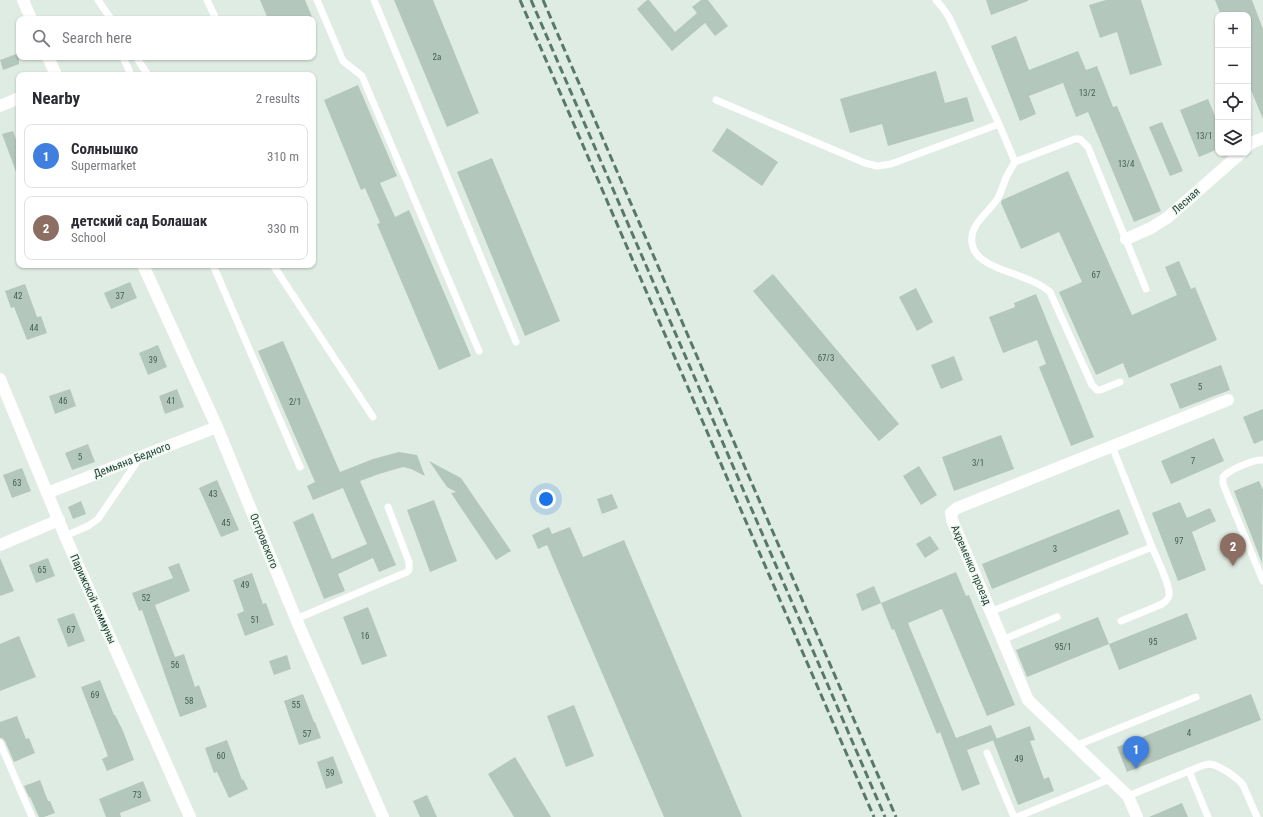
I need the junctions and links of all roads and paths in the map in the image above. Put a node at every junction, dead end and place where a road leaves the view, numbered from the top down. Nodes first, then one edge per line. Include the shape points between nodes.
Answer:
1 (23, 0) edge
2 (207, 0) edge
3 (317, 0) edge
4 (374, 0) edge
5 (936, 0) edge
6 (99, 2) edge
7 (30, 16) edge
8 (106, 16) edge
9 (109, 16) edge
10 (215, 16) edge
11 (49, 60) edge
12 (124, 60) edge
13 (138, 60) edge
14 (55, 72) edge
15 (130, 72) edge
16 (146, 72) edge
17 (16, 99) edge
18 (716, 100) dead end
19 (0, 106) edge
20 (999, 124) junction
21 (1263, 138) edge
22 (1251, 144) edge
23 (1238, 156) edge
24 (1015, 162) junction
25 (1126, 239) junction
26 (144, 268) edge
27 (214, 268) edge
28 (275, 268) edge
29 (1146, 289) dead end
30 (516, 342) dead end
31 (479, 351) dead end
32 (0, 378) edge
33 (1120, 382) dead end
34 (1228, 400) dead end
35 (373, 417) dead end
36 (217, 427) junction
37 (1112, 446) junction
38 (141, 457) junction
39 (1263, 460) edge
40 (300, 467) dead end
41 (47, 493) junction
42 (388, 507) dead end
43 (59, 520) junction
44 (65, 536) junction
45 (0, 544) edge
46 (1152, 547) junction
47 (1263, 581) edge
48 (990, 612) junction
49 (1057, 617) dead end
50 (296, 619) junction
51 (1121, 621) dead end
52 (1002, 640) junction
53 (1196, 697) dead end
54 (0, 743) edge
55 (1075, 746) junction
56 (987, 753) dead end
57 (1189, 772) junction
58 (1110, 779) junction
59 (1128, 796) junction
60 (32, 817) edge
61 (190, 817) edge
62 (383, 817) edge
63 (1014, 817) edge
64 (1017, 817) edge
65 (1137, 817) edge
66 (1208, 817) edge
67 (1257, 817) edge

1 - 7 street
2 - 10 lane
3 - 31 lane via 343,61 362,76
4 - 30 lane
5 - 20 lane via 949,17
6 - 8 lane
6 - 9 lane
11 - 14 street
12 - 15 lane
13 - 16 lane
17 - 19 street
18 - 20 lane via 877,166 891,164
20 - 24 lane
21 - 22 street
23 - 25 street, Лесная via 1167,218
24 - 25 lane via 1069,140 1080,139 1088,147
24 - 33 lane via 998,198 972,232 974,250 988,264 1040,285 1050,292 1094,388 1100,390
25 - 29 lane
26 - 36 street, Островского
27 - 40 lane
28 - 35 lane
32 - 41 street, Парижской коммуны
34 - 37 street, Ахременко проезд
36 - 38 street, Демьяна Бедного
36 - 50 street, Островского
37 - 46 lane
37 - 48 street, Ахременко проезд via 957,508 951,513
38 - 41 street, Демьяна Бедного
38 - 44 lane via 98,519
39 - 47 lane via 1256,460 1229,472 1222,480
41 - 43 street, Парижской коммуны
42 - 50 lane via 409,562 409,570
43 - 44 street, Парижской коммуны
43 - 45 street
44 - 61 street, Парижской коммуны
46 - 48 lane
46 - 51 lane via 1168,586 1168,597 1160,605
48 - 52 street, Ахременко проезд
49 - 52 lane
50 - 62 street, Островского
52 - 55 street, Ахременко проезд via 1028,700
53 - 55 lane
54 - 60 lane
55 - 58 street, Ахременко проезд
56 - 63 lane
57 - 59 lane
57 - 66 lane
57 - 67 lane via 1211,764 1234,776 1243,785
58 - 59 street, Ахременко проезд
58 - 64 lane
59 - 65 street, Ахременко проезд

